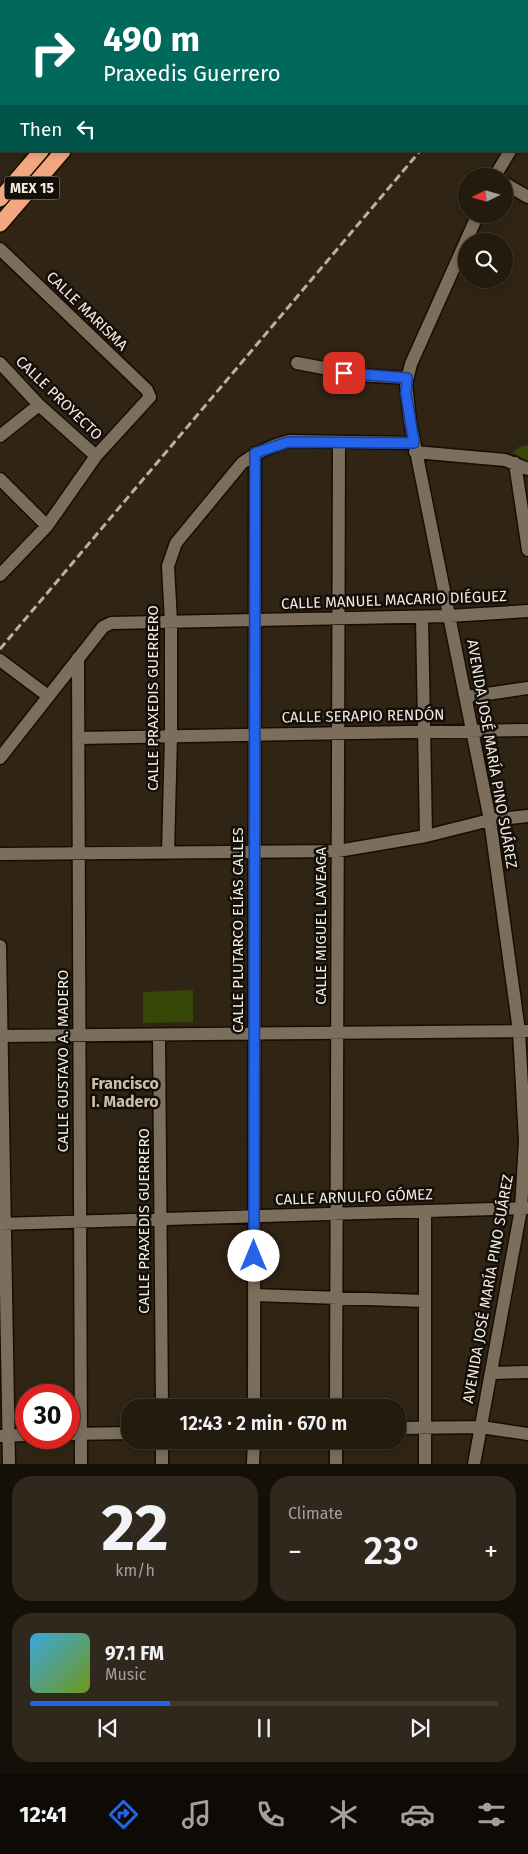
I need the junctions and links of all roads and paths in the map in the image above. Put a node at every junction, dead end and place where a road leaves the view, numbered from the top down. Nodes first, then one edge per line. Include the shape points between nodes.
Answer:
1 (40, 152) edge
2 (62, 152) edge
3 (509, 152) edge
4 (500, 168) edge
5 (513, 188) edge
6 (528, 197) edge
7 (0, 199) edge
8 (474, 223) edge
9 (0, 224) edge
10 (0, 249) edge
11 (0, 363) edge
12 (296, 363) dead end
13 (407, 378) junction
14 (39, 405) junction
15 (0, 436) edge
16 (339, 444) junction
17 (414, 444) junction
18 (255, 453) junction
19 (96, 456) junction
20 (515, 463) junction
21 (528, 469) edge
22 (0, 478) edge
23 (46, 526) junction
24 (528, 550) edge
25 (0, 575) edge
26 (528, 611) edge
27 (450, 616) junction
28 (422, 617) junction
29 (338, 618) junction
30 (255, 620) junction
31 (171, 622) junction
32 (78, 658) junction
33 (0, 660) edge
34 (528, 688) edge
35 (48, 696) junction
36 (466, 697) junction
37 (528, 730) edge
38 (473, 731) junction
39 (423, 732) junction
40 (338, 733) junction
41 (255, 735) junction
42 (171, 736) junction
43 (78, 738) junction
44 (0, 758) edge
45 (528, 816) edge
46 (490, 820) junction
47 (426, 836) junction
48 (255, 850) junction
49 (338, 851) junction
50 (168, 853) junction
51 (0, 854) edge
52 (78, 855) junction
53 (0, 946) edge
54 (523, 1031) edge
55 (337, 1033) junction
56 (254, 1034) junction
57 (159, 1035) junction
58 (1, 1036) edge
59 (79, 1036) junction
60 (524, 1208) edge
61 (425, 1211) junction
62 (337, 1214) junction
63 (254, 1216) junction
64 (160, 1219) junction
65 (80, 1221) junction
66 (2, 1223) edge
67 (254, 1295) junction
68 (336, 1298) junction
69 (425, 1300) junction
70 (528, 1372) edge
71 (490, 1373) junction
72 (76, 1384) edge
73 (162, 1399) edge
74 (254, 1399) edge
75 (336, 1399) edge
76 (480, 1427) junction
77 (406, 1428) edge
78 (425, 1428) junction
79 (121, 1433) edge
80 (80, 1434) edge
81 (528, 1434) edge
82 (4, 1436) edge
83 (78, 1449) edge
84 (162, 1449) edge
85 (254, 1449) edge
86 (336, 1449) edge
87 (9, 1464) edge
88 (80, 1464) edge
89 (162, 1464) edge
90 (254, 1464) edge
91 (336, 1464) edge
92 (424, 1464) edge
93 (474, 1464) edge

1 - 7 highway, MEX 15
2 - 9 highway, MEX 15
3 - 4 street
5 - 6 street
8 - 13 street, AVENIDA JOSÉ MARÍA PINO SUÁREZ
10 - 19 street, CALLE MARISMA via 150,397
11 - 14 street, CALLE PROYECTO
12 - 13 street via 360,375
13 - 17 street, AVENIDA JOSÉ MARÍA PINO SUÁREZ
14 - 15 street
14 - 19 street, CALLE PROYECTO
16 - 17 street
16 - 18 street via 288,442
16 - 29 street, CALLE MIGUEL LAVEAGA
17 - 20 street
17 - 27 street, AVENIDA JOSÉ MARÍA PINO SUÁREZ
18 - 30 street, CALLE PLUTARCO ELÍAS CALLES
18 - 31 street, CALLE PRAXEDIS GUERRERO via 230,477 176,543 168,572
19 - 23 street
20 - 21 street
20 - 24 street
22 - 23 street
23 - 25 street
26 - 27 street, CALLE MANUEL MACARIO DIÉGUEZ
27 - 28 street, CALLE MANUEL MACARIO DIÉGUEZ
27 - 36 street, AVENIDA JOSÉ MARÍA PINO SUÁREZ
28 - 29 street, CALLE MANUEL MACARIO DIÉGUEZ
28 - 39 street
29 - 30 street, CALLE MANUEL MACARIO DIÉGUEZ
29 - 40 street, CALLE MIGUEL LAVEAGA
30 - 31 street, CALLE MANUEL MACARIO DIÉGUEZ
30 - 41 street, CALLE PLUTARCO ELÍAS CALLES
31 - 32 street, CALLE MANUEL MACARIO DIÉGUEZ via 111,623 103,626
31 - 42 street, CALLE PRAXEDIS GUERRERO
32 - 35 street
32 - 43 street, CALLE GUSTAVO A. MADERO
33 - 35 street
34 - 36 street
35 - 44 street
36 - 38 street, AVENIDA JOSÉ MARÍA PINO SUÁREZ
37 - 38 street, CALLE SERAPIO RENDÓN
38 - 39 street, CALLE SERAPIO RENDÓN
38 - 46 street, AVENIDA JOSÉ MARÍA PINO SUÁREZ
39 - 40 street, CALLE SERAPIO RENDÓN
39 - 47 street
40 - 41 street, CALLE SERAPIO RENDÓN
40 - 49 street, CALLE MIGUEL LAVEAGA
41 - 42 street, CALLE SERAPIO RENDÓN
41 - 48 street, CALLE PLUTARCO ELÍAS CALLES
42 - 43 street, CALLE SERAPIO RENDÓN
42 - 50 street, CALLE PRAXEDIS GUERRERO
43 - 52 street, CALLE GUSTAVO A. MADERO
45 - 46 street
46 - 47 street
46 - 54 street, AVENIDA JOSÉ MARÍA PINO SUÁREZ
47 - 49 street
48 - 49 street
48 - 50 street
48 - 56 street, CALLE PLUTARCO ELÍAS CALLES
49 - 55 street, CALLE MIGUEL LAVEAGA
50 - 52 street
51 - 52 street
52 - 59 street, CALLE GUSTAVO A. MADERO
53 - 58 street
54 - 55 street
54 - 60 street, AVENIDA JOSÉ MARÍA PINO SUÁREZ
55 - 56 street
55 - 62 street, CALLE MIGUEL LAVEAGA
56 - 57 street
56 - 63 street, CALLE PLUTARCO ELÍAS CALLES
57 - 59 street
57 - 64 street, CALLE PRAXEDIS GUERRERO
58 - 59 street
58 - 66 street
59 - 65 street, CALLE GUSTAVO A. MADERO
60 - 61 street, CALLE ARNULFO GÓMEZ
60 - 71 street, AVENIDA JOSÉ MARÍA PINO SUÁREZ
61 - 62 street, CALLE ARNULFO GÓMEZ
61 - 69 street
62 - 63 street, CALLE ARNULFO GÓMEZ
62 - 68 street, CALLE MIGUEL LAVEAGA
63 - 64 street, CALLE ARNULFO GÓMEZ
63 - 67 street, CALLE PLUTARCO ELÍAS CALLES
64 - 65 street, CALLE ARNULFO GÓMEZ
64 - 73 street, CALLE PRAXEDIS GUERRERO
65 - 66 street, CALLE ARNULFO GÓMEZ
65 - 72 street, CALLE GUSTAVO A. MADERO
66 - 82 street
67 - 68 street
67 - 74 street, CALLE PLUTARCO ELÍAS CALLES
68 - 69 street
68 - 75 street, CALLE MIGUEL LAVEAGA
69 - 78 street
70 - 71 street
71 - 76 street, AVENIDA JOSÉ MARÍA PINO SUÁREZ
76 - 78 street
76 - 81 street
76 - 93 street, AVENIDA JOSÉ MARÍA PINO SUÁREZ
77 - 78 street
78 - 92 street
79 - 80 street
82 - 87 street
83 - 88 street, CALLE GUSTAVO A. MADERO
84 - 89 street
85 - 90 street
86 - 91 street

